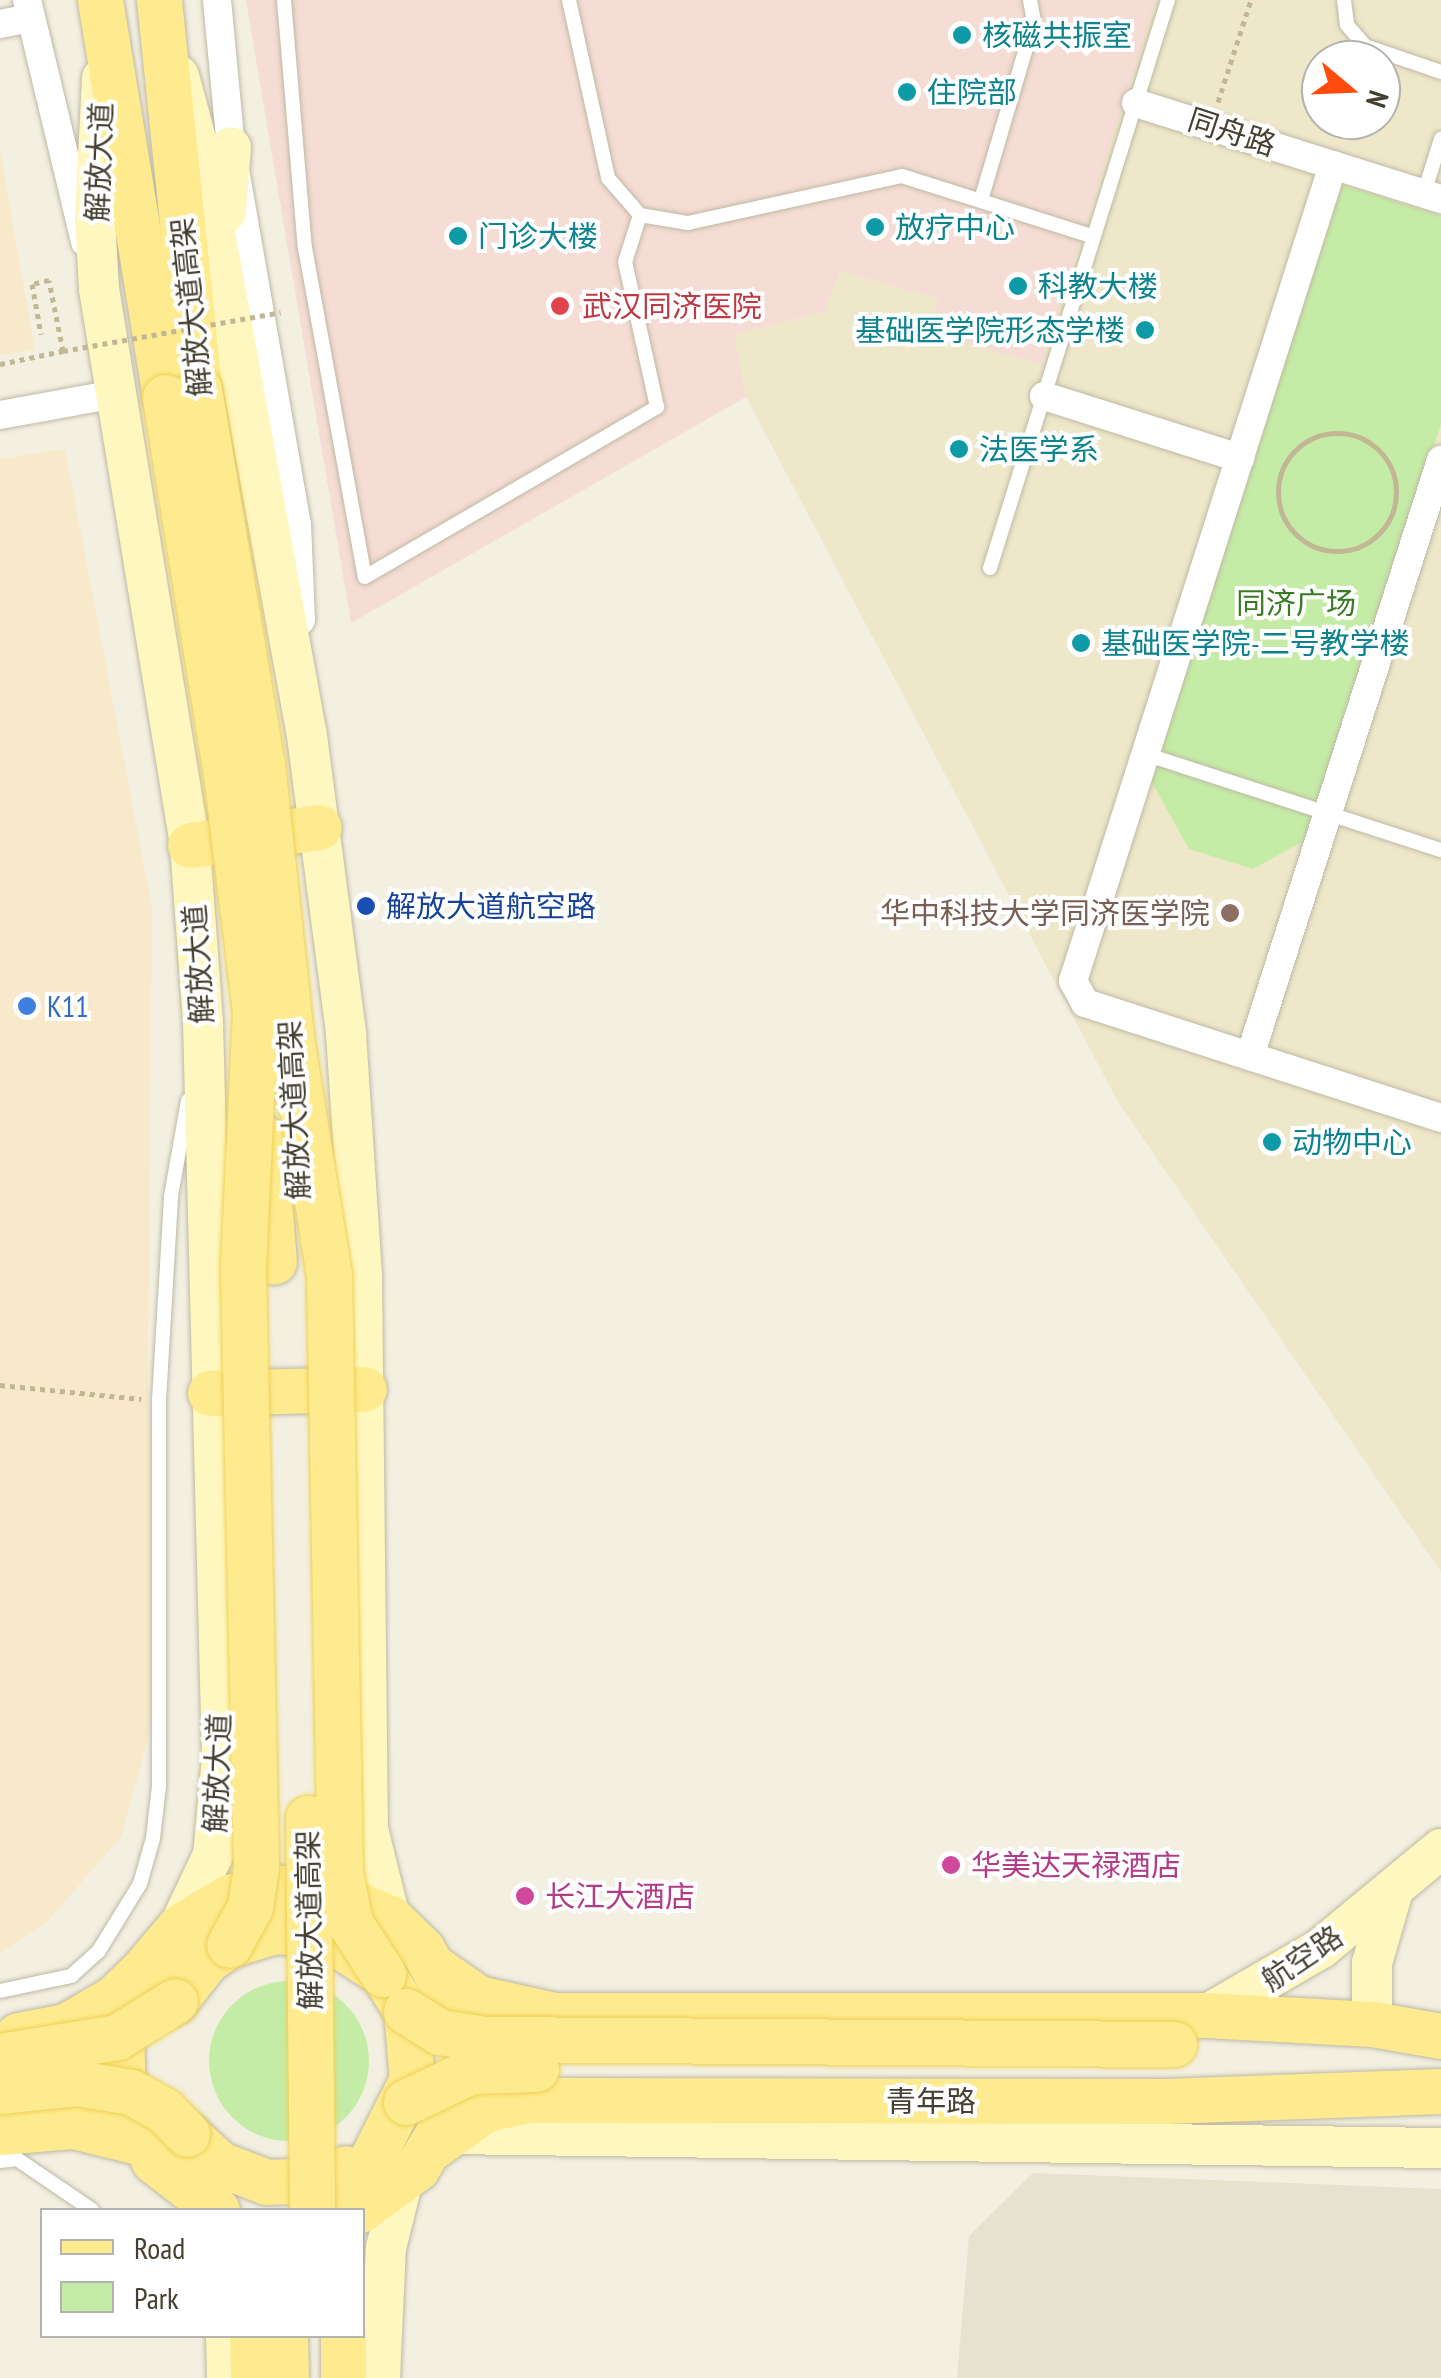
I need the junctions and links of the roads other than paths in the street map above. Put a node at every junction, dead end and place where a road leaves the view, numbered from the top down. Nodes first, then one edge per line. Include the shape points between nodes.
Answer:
1 (284, 0) edge
2 (569, 0) edge
3 (1030, 0) edge
4 (1168, 0) edge
5 (1344, 0) edge
6 (223, 1) edge
7 (29, 9) edge
8 (159, 9) edge
9 (102, 20) edge
10 (0, 24) edge
11 (1441, 72) edge
12 (1136, 102) junction
13 (1441, 139) edge
14 (231, 148) junction
15 (1333, 165) junction
16 (1432, 196) edge
17 (981, 200) junction
18 (640, 215) junction
19 (1094, 237) junction
20 (221, 266) junction
21 (99, 289) junction
22 (182, 393) junction
23 (116, 394) junction
24 (1044, 396) junction
25 (0, 414) edge
26 (1240, 458) junction
27 (1441, 460) edge
28 (1434, 509) edge
29 (990, 568) dead end
30 (306, 736) junction
31 (1146, 754) junction
32 (1328, 813) junction
33 (319, 827) junction
34 (190, 845) junction
35 (1441, 850) edge
36 (255, 1011) junction
37 (203, 1022) junction
38 (292, 1038) junction
39 (1250, 1056) junction
40 (1441, 1118) edge
41 (364, 1389) junction
42 (210, 1393) junction
43 (1441, 1850) edge
44 (1392, 1894) junction
45 (390, 1918) junction
46 (179, 1927) junction
47 (229, 1945) junction
48 (435, 1968) junction
49 (142, 1971) junction
50 (0, 1991) edge
51 (395, 1992) junction
52 (1372, 2024) junction
53 (1441, 2036) edge
54 (0, 2037) edge
55 (1183, 2043) junction
56 (1441, 2046) edge
57 (0, 2056) edge
58 (0, 2090) edge
59 (1436, 2091) edge
60 (394, 2121) junction
61 (0, 2132) edge
62 (441, 2140) junction
63 (142, 2143) junction
64 (1441, 2148) edge
65 (0, 2162) edge
66 (402, 2184) junction
67 (206, 2194) edge
68 (89, 2208) edge
69 (240, 2208) edge
70 (284, 2208) edge
71 (312, 2208) edge
72 (347, 2208) edge
73 (363, 2208) edge
74 (226, 2338) edge
75 (252, 2338) edge
76 (285, 2338) edge
77 (314, 2338) edge
78 (343, 2338) edge
79 (227, 2378) edge
80 (253, 2378) edge
81 (286, 2378) edge
82 (314, 2378) edge
83 (343, 2378) edge
84 (380, 2378) edge

1 - 18 lane via 305,248 365,577 656,407 624,262
2 - 18 lane via 608,178
3 - 17 lane via 1034,21
4 - 12 lane
5 - 11 lane via 1347,24 1366,46
6 - 14 street
7 - 10 street
7 - 21 street
8 - 20 main road via 192,116
8 - 22 main road, 解放大道高架
9 - 21 main road, 解放大道
9 - 22 main road, 解放大道高架
12 - 15 street, 同舟路
12 - 19 lane
13 - 16 lane
14 - 20 main road
14 - 30 street via 297,524
15 - 16 street, 同舟路
15 - 26 street
17 - 18 lane via 891,176 688,222
17 - 19 lane
19 - 24 lane
20 - 30 main road
21 - 23 main road, 解放大道
22 - 36 main road, 解放大道高架, bridge
22 - 38 main road, 解放大道高架, bridge via 262,765
23 - 25 street
23 - 34 main road, 解放大道
24 - 26 street
24 - 29 lane
26 - 31 street
27 - 28 street
28 - 32 street
30 - 33 main road
31 - 32 lane
31 - 39 street via 1073,981 1085,1003
32 - 35 lane
32 - 39 street
33 - 34 main road
33 - 41 main road via 346,1034
34 - 37 main road, 解放大道
36 - 47 main road, bridge via 244,1270 256,1867 250,1907
36 - 70 main road, 解放大道高架, bridge via 274,1262
37 - 42 main road, 解放大道
37 - 50 lane via 171,1196 159,1400 159,1786 152,1838 140,1884 98,1952 70,1976
38 - 51 main road, bridge via 328,1274 340,1872 350,1923
38 - 71 main road, 解放大道高架, bridge via 302,1262
39 - 40 street
41 - 42 main road
41 - 45 main road via 368,1829
42 - 46 main road, 解放大道 via 219,1829
43 - 44 main road, 航空路
44 - 52 main road, 航空路 via 1372,1963
44 - 55 main road, 航空路
45 - 46 main road via 345,1895 288,1886 229,1897
45 - 48 main road
46 - 49 main road
47 - 51 main road, bridge via 299,1931 345,1944
47 - 57 main road, bridge via 157,2017 136,2029 89,2044
48 - 55 main road via 478,1998 554,2015
48 - 62 main road via 458,2034 459,2072
49 - 54 main road via 114,1998 66,2026
49 - 63 main road via 128,2002 119,2064
51 - 55 main road, bridge via 440,2032 485,2039
51 - 60 main road via 414,2056
52 - 53 main road
52 - 55 main road
55 - 56 main road
55 - 59 main road
55 - 60 main road, bridge via 496,2069 443,2080
58 - 67 main road, bridge via 76,2083 131,2092 164,2110
59 - 62 main road, 青年路 via 1166,2101 529,2100 486,2109
60 - 67 main road via 353,2164 318,2180
60 - 72 main road
61 - 63 main road via 73,2126
62 - 64 main road
62 - 66 main road
63 - 67 main road
65 - 68 lane via 18,2159
66 - 73 main road
66 - 84 main road via 386,2248
67 - 69 main road
74 - 79 main road
75 - 80 main road
76 - 81 main road
77 - 82 main road
78 - 83 main road

